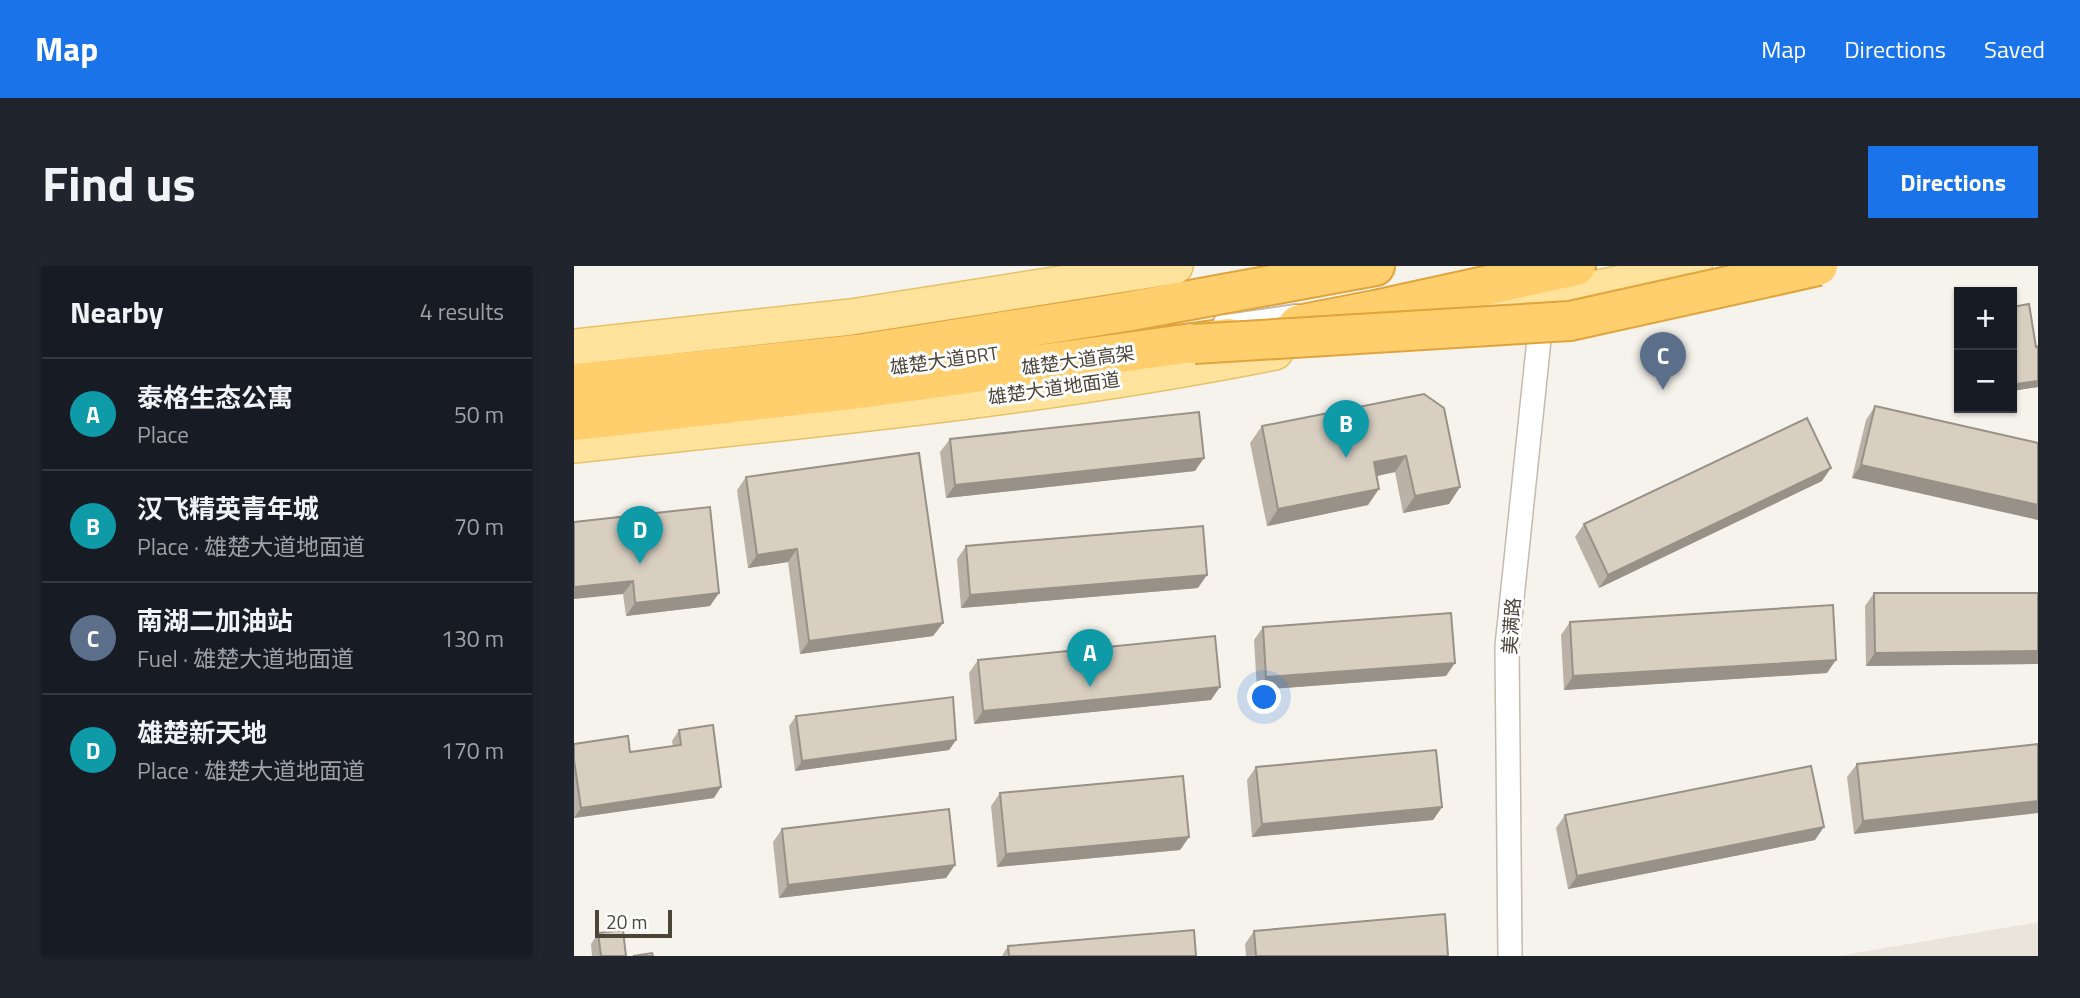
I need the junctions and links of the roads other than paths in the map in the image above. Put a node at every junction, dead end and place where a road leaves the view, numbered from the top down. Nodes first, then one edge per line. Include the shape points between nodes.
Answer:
1 (1175, 266) edge
2 (1375, 266) edge
3 (1576, 266) edge
4 (1693, 266) edge
5 (1818, 266) edge
6 (1117, 271) edge
7 (1549, 298) junction
8 (1311, 307) dead end
9 (1198, 334) junction
10 (574, 347) edge
11 (574, 383) edge
12 (615, 404) dead end
13 (574, 410) edge
14 (574, 421) edge
15 (574, 445) edge
16 (1510, 956) edge

1 - 6 main road
2 - 11 highway, 雄楚大道高架 via 858,354
3 - 9 highway, 雄楚大道高架, bridge via 1376,310
4 - 7 main road, 雄楚大道地面道
5 - 9 highway, bridge via 1570,321
6 - 10 main road via 851,317
7 - 15 main road, 雄楚大道地面道 via 1218,363 1038,391
7 - 16 street, 美满路 via 1540,330 1507,646
8 - 9 lane
9 - 14 highway, 雄楚大道高架 via 867,388
12 - 13 lane

